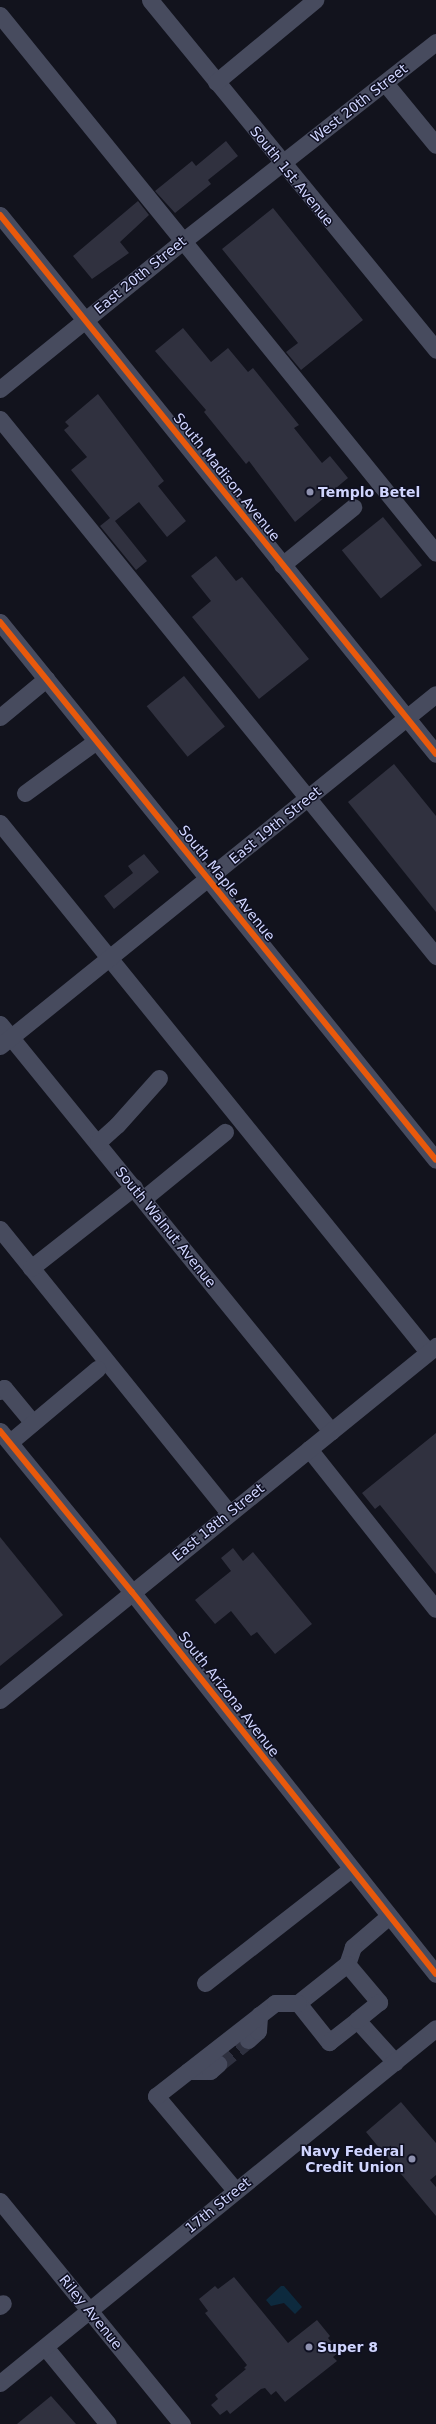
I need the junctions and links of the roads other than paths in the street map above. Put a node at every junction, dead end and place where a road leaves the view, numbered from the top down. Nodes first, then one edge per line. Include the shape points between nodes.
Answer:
1 (315, 0) edge
2 (154, 1) edge
3 (0, 15) edge
4 (436, 42) edge
5 (216, 82) junction
6 (385, 83) junction
7 (436, 145) edge
8 (282, 164) junction
9 (0, 215) edge
10 (183, 241) junction
11 (84, 320) junction
12 (436, 350) edge
13 (0, 389) edge
14 (0, 418) edge
15 (354, 507) dead end
16 (436, 553) edge
17 (282, 565) junction
18 (0, 622) edge
19 (46, 679) junction
20 (436, 694) edge
21 (0, 717) edge
22 (406, 718) junction
23 (96, 741) junction
24 (436, 754) edge
25 (25, 793) dead end
26 (308, 799) junction
27 (0, 823) edge
28 (208, 879) junction
29 (436, 956) edge
30 (110, 959) junction
31 (0, 1024) edge
32 (6, 1042) edge
33 (159, 1078) dead end
34 (225, 1132) dead end
35 (98, 1142) junction
36 (436, 1160) edge
37 (139, 1193) junction
38 (0, 1229) edge
39 (31, 1268) junction
40 (432, 1349) edge
41 (97, 1369) dead end
42 (0, 1391) edge
43 (33, 1423) junction
44 (331, 1431) junction
45 (5, 1436) edge
46 (309, 1449) junction
47 (229, 1513) junction
48 (132, 1592) junction
49 (436, 1609) edge
50 (0, 1700) edge
51 (351, 1869) junction
52 (389, 1916) junction
53 (347, 1964) junction
54 (436, 1974) edge
55 (206, 1983) dead end
56 (298, 2003) junction
57 (259, 2015) junction
58 (357, 2020) junction
59 (436, 2028) edge
60 (248, 2040) tunnel mouth
61 (395, 2062) junction
62 (218, 2064) tunnel mouth
63 (188, 2071) junction
64 (235, 2190) junction
65 (0, 2201) edge
66 (90, 2310) junction
67 (45, 2347) junction
68 (0, 2383) edge
69 (108, 2424) edge
70 (182, 2424) edge

1 - 5 street
2 - 5 street, South 1st Avenue
3 - 10 street
4 - 6 street, West 20th Street
5 - 8 street, South 1st Avenue
6 - 7 street
6 - 8 street, West 20th Street
8 - 10 street, East 20th Street
8 - 12 street, South 1st Avenue
9 - 11 street, South Madison Avenue
10 - 11 street, East 20th Street
10 - 16 street
11 - 13 street, East 20th Street
11 - 17 street, South Madison Avenue
14 - 26 street
15 - 17 street
17 - 22 street, South Madison Avenue
18 - 19 street, South Maple Avenue
19 - 21 street
19 - 23 street, South Maple Avenue
20 - 22 street, East 19th Street
22 - 24 street, South Madison Avenue
22 - 26 street, East 19th Street
23 - 25 street
23 - 28 street, South Maple Avenue
26 - 28 street, East 19th Street
26 - 29 street
27 - 30 street
28 - 30 street, East 19th Street
28 - 36 street, South Maple Avenue
30 - 32 street, East 19th Street
30 - 40 street
31 - 32 street, South Walnut Avenue
32 - 35 street, South Walnut Avenue
33 - 35 street via 117,1125
34 - 37 street
35 - 37 street, South Walnut Avenue
37 - 39 street
37 - 44 street, South Walnut Avenue
38 - 39 street
39 - 47 street
40 - 44 street, East 18th Street
41 - 43 street
42 - 43 street via 4,1388
43 - 45 street
44 - 46 street, East 18th Street
45 - 48 street, South Arizona Avenue
46 - 47 street, East 18th Street
46 - 49 street
47 - 48 street, East 18th Street
48 - 50 street, East 18th Street
48 - 51 street, South Arizona Avenue
51 - 52 street, South Arizona Avenue
51 - 55 street
52 - 53 street via 353,1947
52 - 54 street, South Arizona Avenue
53 - 56 street
53 - 58 street via 379,2002
56 - 57 street via 275,2003
56 - 58 street via 329,2042
57 - 60 street via 258,2031
57 - 63 street
58 - 61 street
59 - 61 street, 17th Street
61 - 64 street, 17th Street
62 - 63 street via 210,2071
63 - 64 street via 156,2096
64 - 66 street, 17th Street
65 - 66 street, Riley Avenue
66 - 67 street, 17th Street
66 - 70 street, Riley Avenue
67 - 68 street, 17th Street
67 - 69 street

